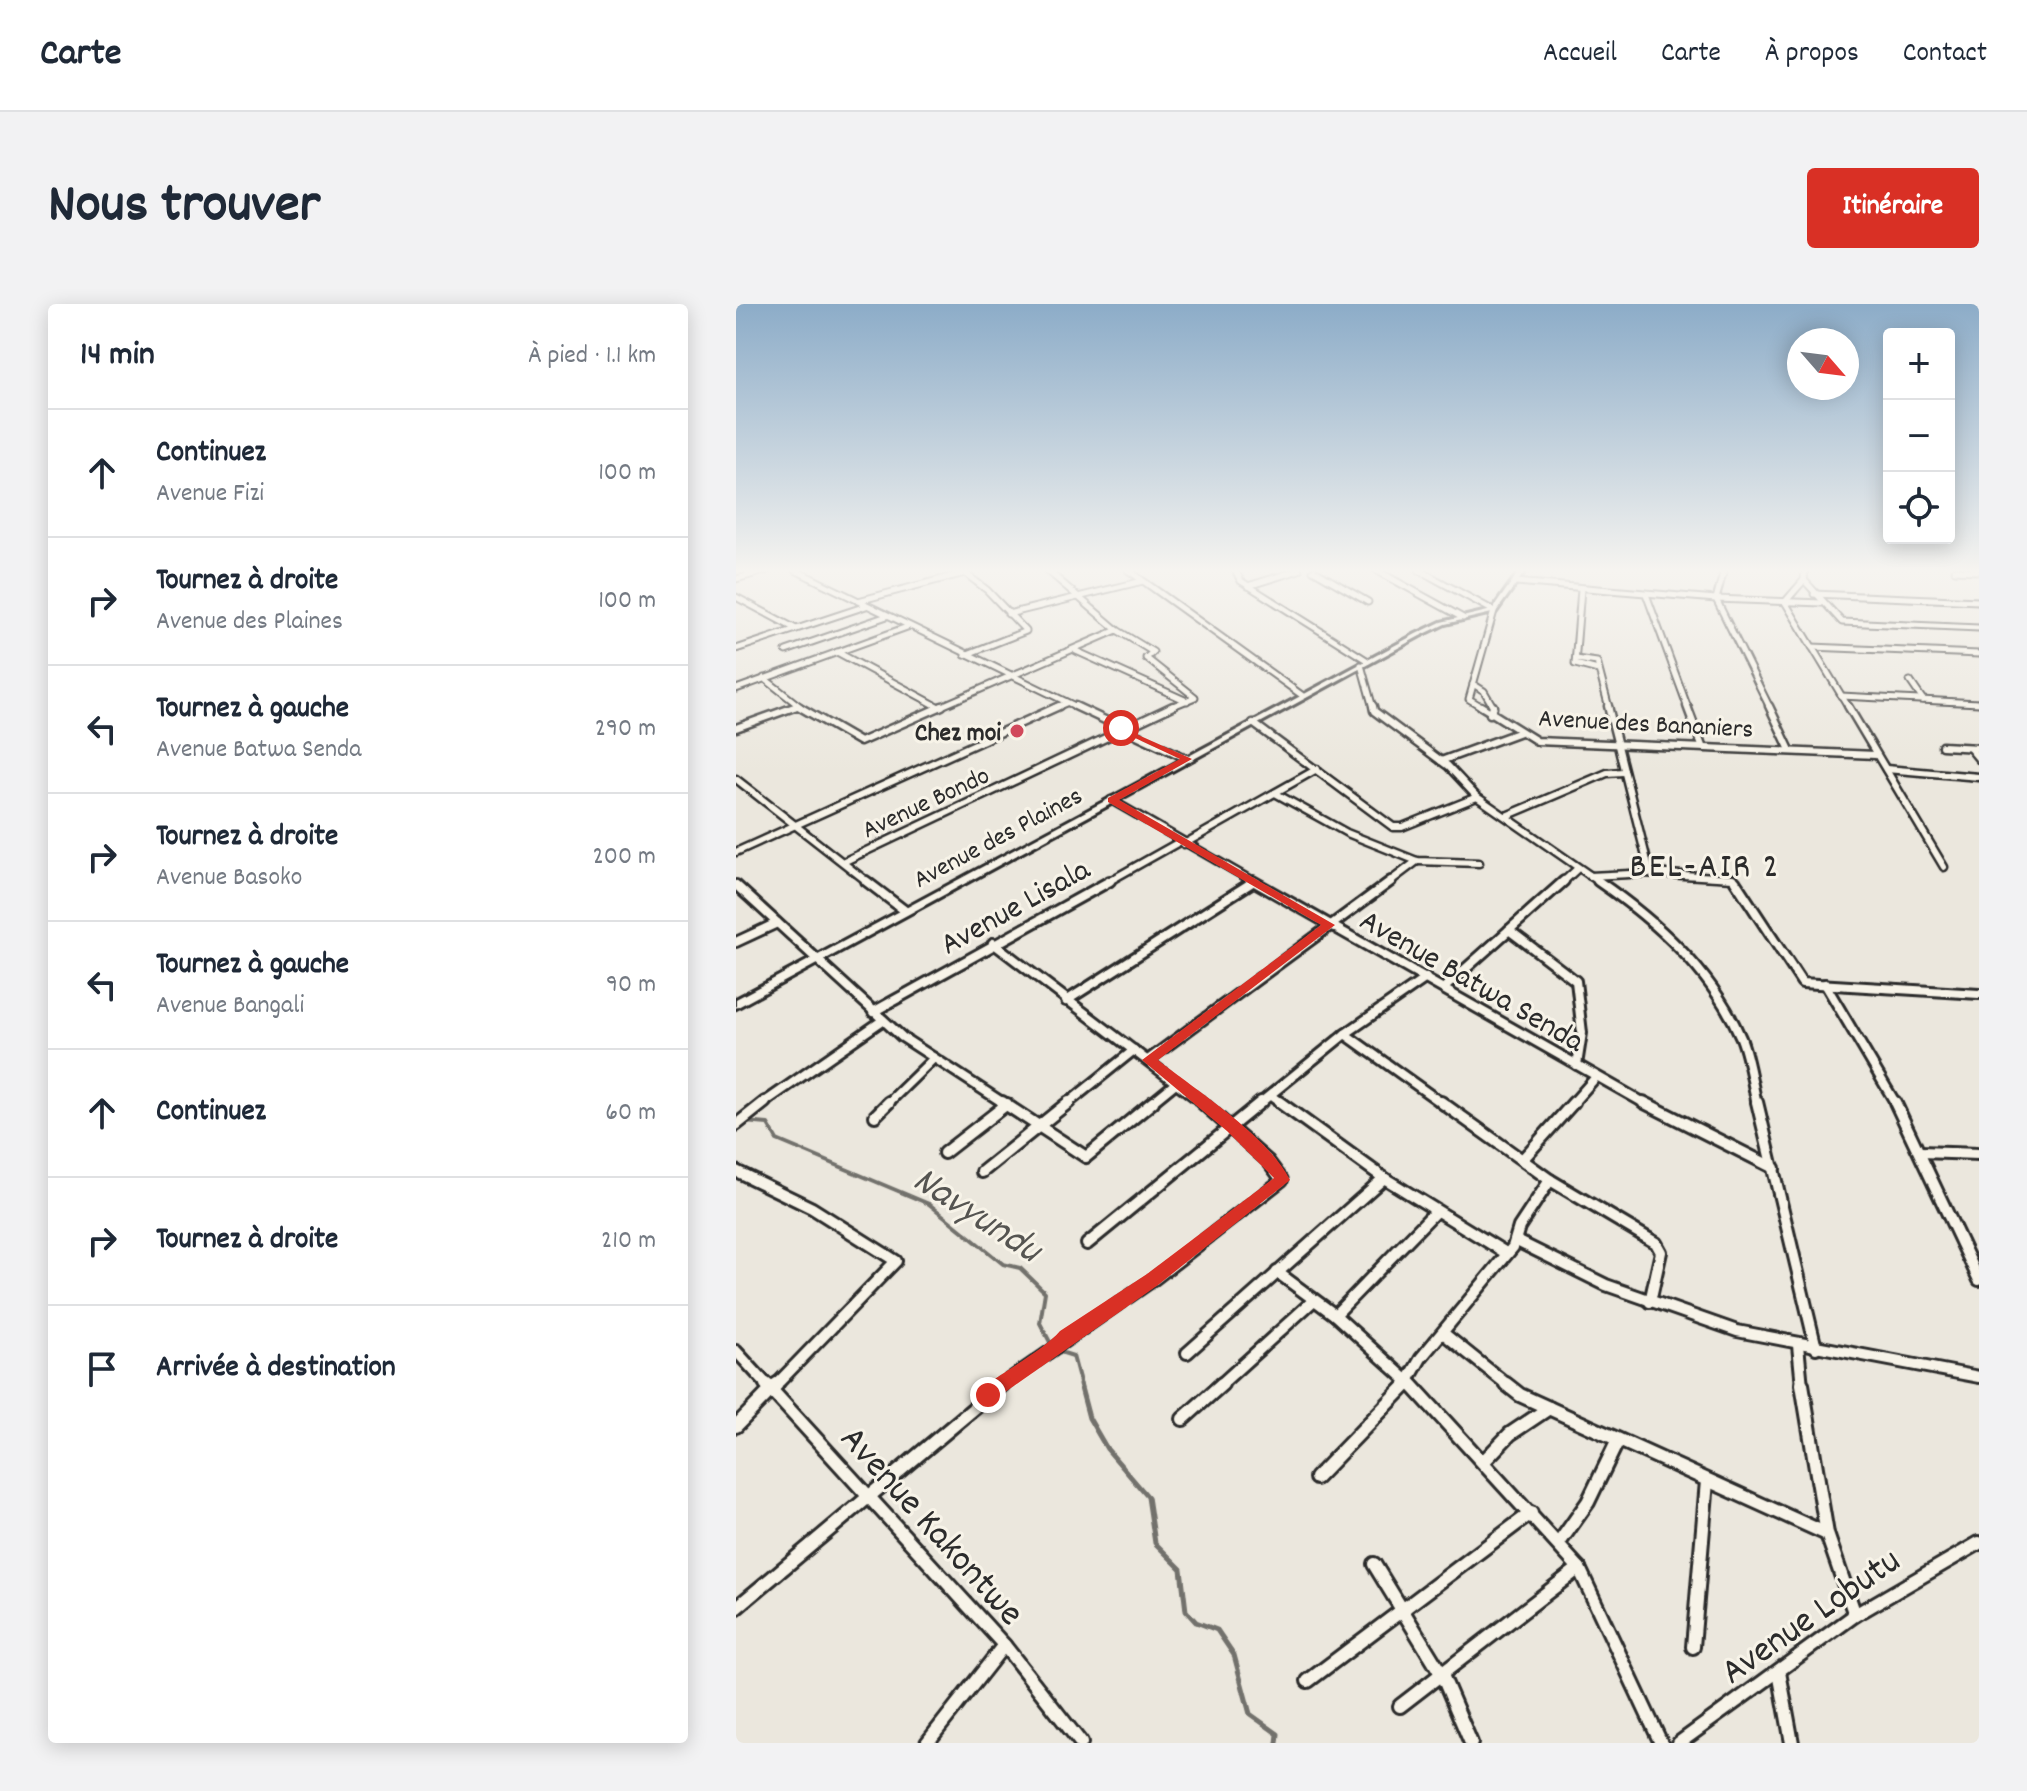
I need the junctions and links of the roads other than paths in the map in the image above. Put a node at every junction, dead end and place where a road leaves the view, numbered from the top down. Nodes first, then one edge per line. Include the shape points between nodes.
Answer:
1 (772, 637) edge
2 (826, 637) edge
3 (879, 637) edge
4 (928, 637) edge
5 (1015, 637) edge
6 (1103, 637) edge
7 (1129, 637) edge
8 (1221, 637) edge
9 (1325, 637) edge
10 (1415, 637) edge
11 (1486, 637) edge
12 (1578, 637) edge
13 (1662, 637) edge
14 (1735, 637) edge
15 (1806, 637) edge
16 (1812, 647) junction
17 (736, 649) edge
18 (786, 651) dead end
19 (1076, 651) junction
20 (837, 652) junction
21 (1979, 654) edge
22 (965, 655) junction
23 (1364, 663) junction
24 (1012, 677) junction
25 (764, 678) junction
26 (1910, 681) dead end
27 (1473, 684) junction
28 (736, 689) edge
29 (1303, 696) junction
30 (1841, 696) junction
31 (1923, 700) junction
32 (1187, 701) junction
33 (1066, 703) junction
34 (1979, 703) edge
35 (798, 706) junction
36 (939, 707) junction
37 (1490, 714) junction
38 (1253, 723) junction
39 (736, 728) edge
40 (1121, 728) junction
41 (1520, 732) junction
42 (1615, 744) junction
43 (1702, 746) junction
44 (1942, 746) dead end
45 (1970, 748) junction
46 (1979, 748) edge
47 (1790, 750) junction
48 (1876, 755) junction
49 (1188, 759) junction
50 (1979, 759) edge
51 (1441, 761) junction
52 (1317, 769) junction
53 (1886, 769) junction
54 (1623, 772) junction
55 (1979, 777) edge
56 (736, 779) edge
57 (744, 787) junction
58 (736, 790) edge
59 (1275, 793) junction
60 (1477, 797) junction
61 (1111, 800) junction
62 (1506, 816) junction
63 (796, 826) junction
64 (1182, 843) junction
65 (736, 852) edge
66 (1417, 861) junction
67 (843, 862) junction
68 (1479, 863) dead end
69 (1944, 867) dead end
70 (1577, 869) junction
71 (1650, 873) junction
72 (1589, 876) junction
73 (1251, 883) junction
74 (736, 885) edge
75 (904, 910) junction
76 (777, 923) junction
77 (1329, 925) junction
78 (1509, 930) junction
79 (736, 942) edge
80 (993, 943) junction
81 (818, 959) junction
82 (1426, 978) junction
83 (1825, 984) junction
84 (1444, 988) junction
85 (1979, 994) edge
86 (1066, 1001) junction
87 (736, 1004) edge
88 (873, 1012) junction
89 (883, 1020) junction
90 (1345, 1034) junction
91 (1134, 1050) junction
92 (934, 1058) junction
93 (1148, 1060) junction
94 (1577, 1065) junction
95 (1596, 1077) junction
96 (1177, 1082) junction
97 (1271, 1096) junction
98 (1007, 1104) junction
99 (875, 1116) dead end
100 (740, 1122) edge
101 (1038, 1124) junction
102 (1232, 1127) junction
103 (1920, 1152) junction
104 (944, 1153) dead end
105 (1979, 1154) edge
106 (1523, 1159) junction
107 (1774, 1168) junction
108 (736, 1171) edge
109 (982, 1172) dead end
110 (1384, 1178) junction
111 (1550, 1180) junction
112 (1436, 1211) junction
113 (1517, 1241) junction
114 (1087, 1244) dead end
115 (1506, 1253) junction
116 (1975, 1260) edge
117 (1277, 1272) junction
118 (1979, 1280) edge
119 (1314, 1300) junction
120 (1650, 1302) junction
121 (1335, 1315) junction
122 (1443, 1333) junction
123 (1798, 1345) junction
124 (1816, 1348) junction
125 (736, 1351) edge
126 (1187, 1353) dead end
127 (1979, 1377) edge
128 (1409, 1382) junction
129 (773, 1391) junction
130 (1549, 1408) junction
131 (1183, 1419) dead end
132 (736, 1426) edge
133 (1618, 1440) junction
134 (1484, 1461) junction
135 (1316, 1478) dead end
136 (1707, 1481) junction
137 (867, 1495) junction
138 (1531, 1513) junction
139 (1827, 1534) junction
140 (1559, 1543) junction
141 (1979, 1543) edge
142 (1374, 1564) dead end
143 (1579, 1568) junction
144 (736, 1608) edge
145 (1402, 1612) junction
146 (1855, 1615) junction
147 (1004, 1645) junction
148 (1693, 1647) dead end
149 (1779, 1672) junction
150 (1442, 1675) junction
151 (1308, 1681) dead end
152 (1400, 1706) dead end
153 (927, 1743) edge
154 (1081, 1743) edge
155 (1471, 1743) edge
156 (1661, 1743) edge
157 (1679, 1743) edge
158 (1792, 1743) edge

1 - 17 street
2 - 18 street
3 - 20 street
4 - 22 street
5 - 22 street
6 - 19 street
7 - 32 street, Avenue Bondo via 1153,652 1146,658 1194,694
8 - 29 street
9 - 23 street
10 - 23 street, Avenue des Plaines
11 - 27 street
12 - 42 street via 1576,664 1598,670
13 - 43 street
14 - 47 street
15 - 16 street
16 - 21 street
16 - 30 street
19 - 24 street
19 - 32 street
20 - 25 street
20 - 36 street
22 - 24 street
23 - 29 street, Avenue des Plaines
23 - 51 street via 1374,711
24 - 33 street
24 - 36 street
25 - 28 street
25 - 35 street
26 - 31 street
27 - 37 street via 1493,706
27 - 37 street, Avenue des Bananiers via 1469,701
29 - 38 street, Avenue des Plaines
30 - 31 street
30 - 48 street
31 - 34 street
32 - 40 street, Avenue Bondo
33 - 40 street
33 - 63 street
35 - 36 street via 853,741
35 - 39 street
37 - 41 street, Avenue des Bananiers
38 - 49 street, Avenue des Plaines
38 - 52 street
40 - 49 street
40 - 67 street, Avenue Bondo
41 - 42 street, Avenue des Bananiers via 1537,741
41 - 51 street
42 - 43 street, Avenue des Bananiers
42 - 54 street
43 - 47 street, Avenue des Bananiers
44 - 45 street
45 - 46 street
45 - 50 street
47 - 48 street, Avenue des Bananiers
48 - 53 street
49 - 61 street, Avenue des Plaines
51 - 60 street
52 - 59 street, Avenue Lisala
52 - 60 street via 1393,827
53 - 55 street
53 - 69 street
54 - 62 street via 1607,773
54 - 71 street
56 - 57 street
57 - 58 street
57 - 63 street
59 - 64 street, Avenue Lisala
59 - 66 street via 1347,833
60 - 62 street
61 - 64 street, Avenue Batwa Senda
61 - 75 street, Avenue des Plaines
62 - 70 street
63 - 65 street
63 - 67 street
64 - 73 street, Avenue Batwa Senda
64 - 80 street, Avenue Lisala
66 - 68 street
66 - 77 street
67 - 75 street
70 - 72 street
70 - 78 street
71 - 72 street
71 - 83 street via 1734,879 1801,983
72 - 107 street via 1657,923 1721,997 1742,1041
73 - 77 street, Avenue Batwa Senda
73 - 86 street
74 - 76 street
75 - 81 street, Avenue des Plaines
76 - 79 street
76 - 81 street
77 - 82 street, Avenue Batwa Senda
77 - 93 street
78 - 84 street
78 - 94 street via 1576,981 1582,1033
80 - 86 street
80 - 88 street, Avenue Lisala
81 - 87 street, Avenue des Plaines
81 - 88 street
82 - 84 street, Avenue Batwa Senda
82 - 90 street
83 - 85 street
83 - 103 street
84 - 94 street, Avenue Batwa Senda
86 - 91 street
88 - 89 street
89 - 92 street
89 - 100 street
90 - 97 street
90 - 106 street
91 - 93 street
91 - 101 street
92 - 98 street
92 - 99 street
93 - 96 street
94 - 95 street, Avenue Batwa Senda
95 - 106 street
95 - 107 street, Avenue Batwa Senda
96 - 101 street via 1086,1157
96 - 102 street
97 - 102 street
97 - 110 street
98 - 101 street
98 - 104 street
101 - 109 street
102 - 114 street
102 - 137 street via 1281,1175 1278,1186 988,1395 952,1430
103 - 105 street
103 - 116 street
106 - 111 street
107 - 124 street
108 - 129 street via 812,1208 896,1261
110 - 112 street
110 - 117 street
111 - 113 street via 1519,1227
111 - 120 street via 1658,1245
112 - 115 street
112 - 121 street
113 - 115 street
113 - 120 street
115 - 122 street
116 - 118 street
117 - 119 street
117 - 126 street
119 - 121 street
119 - 131 street
120 - 123 street
121 - 128 street
122 - 128 street
122 - 130 street via 1512,1390
123 - 124 street
123 - 139 street
124 - 127 street
125 - 129 street, Avenue Kakontwe
128 - 134 street
128 - 135 street
129 - 132 street
129 - 137 street, Avenue Kakontwe
130 - 133 street
130 - 134 street via 1510,1434
133 - 136 street
133 - 140 street via 1588,1502
134 - 138 street
136 - 139 street
136 - 148 street
137 - 144 street
137 - 147 street, Avenue Kakontwe
138 - 140 street
138 - 145 street
139 - 146 street
140 - 143 street
141 - 146 street, Avenue Lobutu
142 - 145 street
143 - 150 street
143 - 156 street
145 - 150 street
145 - 151 street
146 - 149 street, Avenue Lobutu
147 - 153 street
147 - 154 street, Avenue Kakontwe
149 - 157 street, Avenue Lobutu
149 - 158 street
150 - 152 street
150 - 155 street

